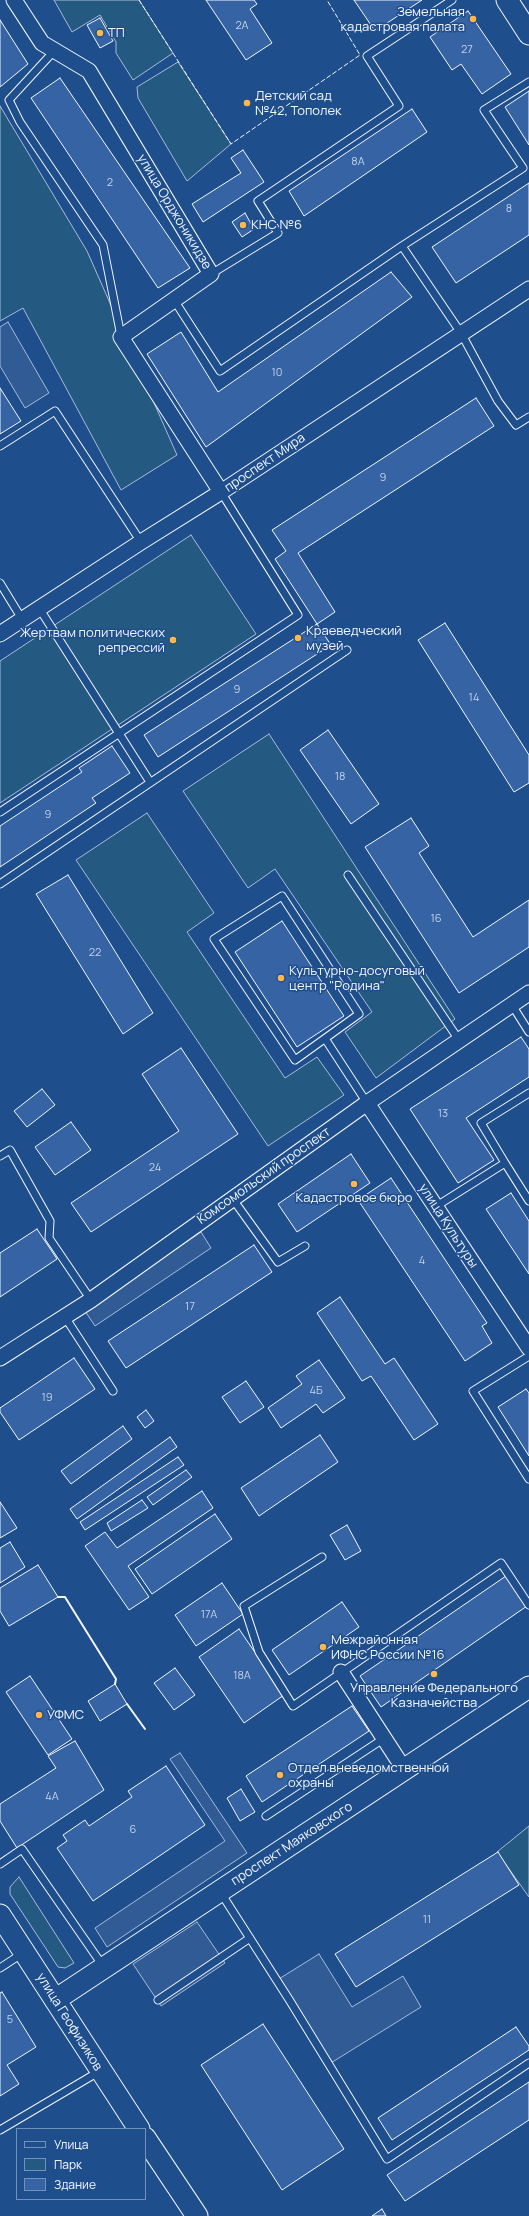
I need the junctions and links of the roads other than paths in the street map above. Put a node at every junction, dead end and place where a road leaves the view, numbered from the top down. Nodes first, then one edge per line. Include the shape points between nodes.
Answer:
1 (14, 0) edge
2 (452, 0) edge
3 (508, 0) edge
4 (529, 34) edge
5 (55, 50) junction
6 (529, 82) edge
7 (402, 246) junction
8 (211, 274) junction
9 (529, 289) edge
10 (174, 300) junction
11 (461, 333) junction
12 (121, 337) junction
13 (529, 417) edge
14 (0, 446) edge
15 (222, 492) junction
16 (141, 542) junction
17 (0, 582) edge
18 (39, 608) junction
19 (22, 619) junction
20 (0, 634) edge
21 (347, 650) dead end
22 (121, 734) junction
23 (150, 782) junction
24 (0, 812) edge
25 (348, 875) dead end
26 (0, 884) edge
27 (529, 993) edge
28 (512, 1005) junction
29 (529, 1032) edge
30 (326, 1040) junction
31 (459, 1040) junction
32 (529, 1093) edge
33 (367, 1103) junction
34 (0, 1156) edge
35 (506, 1163) junction
36 (232, 1198) junction
37 (529, 1201) edge
38 (435, 1206) junction
39 (305, 1246) dead end
40 (91, 1300) junction
41 (65, 1317) junction
42 (529, 1348) edge
43 (529, 1356) edge
44 (0, 1358) edge
45 (113, 1391) dead end
46 (529, 1479) edge
47 (322, 1557) dead end
48 (526, 1594) edge
49 (529, 1605) edge
50 (341, 1672) junction
51 (529, 1687) edge
52 (384, 1739) junction
53 (404, 1769) junction
54 (266, 1816) dead end
55 (0, 1864) edge
56 (220, 1891) junction
57 (0, 1915) edge
58 (250, 1938) junction
59 (24, 1952) junction
60 (0, 1968) edge
61 (104, 1968) junction
62 (55, 2000) junction
63 (158, 2000) dead end
64 (529, 2063) edge
65 (100, 2071) junction
66 (138, 2128) edge
67 (0, 2130) edge
68 (146, 2140) edge
69 (197, 2216) edge

1 - 5 street, улица Орджоникидзе via 42,43
2 - 8 lane via 367,56 400,106 258,201 278,233
3 - 4 street
5 - 8 street, улица Орджоникидзе via 89,71
5 - 12 lane via 9,100 20,122 103,245
6 - 7 lane via 484,110 523,168
7 - 10 lane via 220,371
7 - 11 lane
8 - 10 street, улица Орджоникидзе
9 - 11 street, проспект Мира
10 - 12 street, улица Орджоникидзе
11 - 13 lane via 498,401 516,425
11 - 15 street, проспект Мира
12 - 15 street
14 - 16 lane via 55,411
15 - 16 street, проспект Мира
15 - 22 lane via 298,615 156,707
16 - 18 street, проспект Мира
17 - 19 lane
18 - 19 street, проспект Мира
18 - 22 lane
19 - 20 street, проспект Мира
21 - 23 lane
22 - 23 lane
22 - 24 lane
23 - 26 lane
25 - 31 lane
27 - 28 street, Комсомольский проспект
28 - 29 lane
28 - 31 street, Комсомольский проспект
30 - 30 lane via 295,1060 214,939 282,896 359,1014
30 - 33 lane
31 - 33 street, Комсомольский проспект
32 - 35 lane via 481,1124
33 - 36 street, Комсомольский проспект
33 - 38 street, улица Культуры
34 - 40 lane via 10,1150 50,1221 50,1238
35 - 37 lane
35 - 38 lane
36 - 39 lane via 278,1262
36 - 40 street, Комсомольский проспект
38 - 42 street, улица Культуры
40 - 41 street, Комсомольский проспект
41 - 44 street, Комсомольский проспект
41 - 45 lane
43 - 46 lane via 473,1391
47 - 50 lane via 244,1606 259,1652 293,1706
48 - 49 lane
48 - 50 lane via 501,1563
50 - 52 street
51 - 53 street, проспект Маяковского
52 - 53 street
52 - 54 lane
53 - 56 street, проспект Маяковского
55 - 61 lane via 22,1849
56 - 58 lane
56 - 61 street, проспект Маяковского
57 - 59 street, улица Геофизиков
58 - 63 lane
58 - 64 lane via 387,2159
59 - 60 lane
59 - 62 street, улица Геофизиков
61 - 62 street, проспект Маяковского
62 - 65 street, улица Геофизиков
65 - 66 street, улица Геофизиков
65 - 67 lane
68 - 69 street

